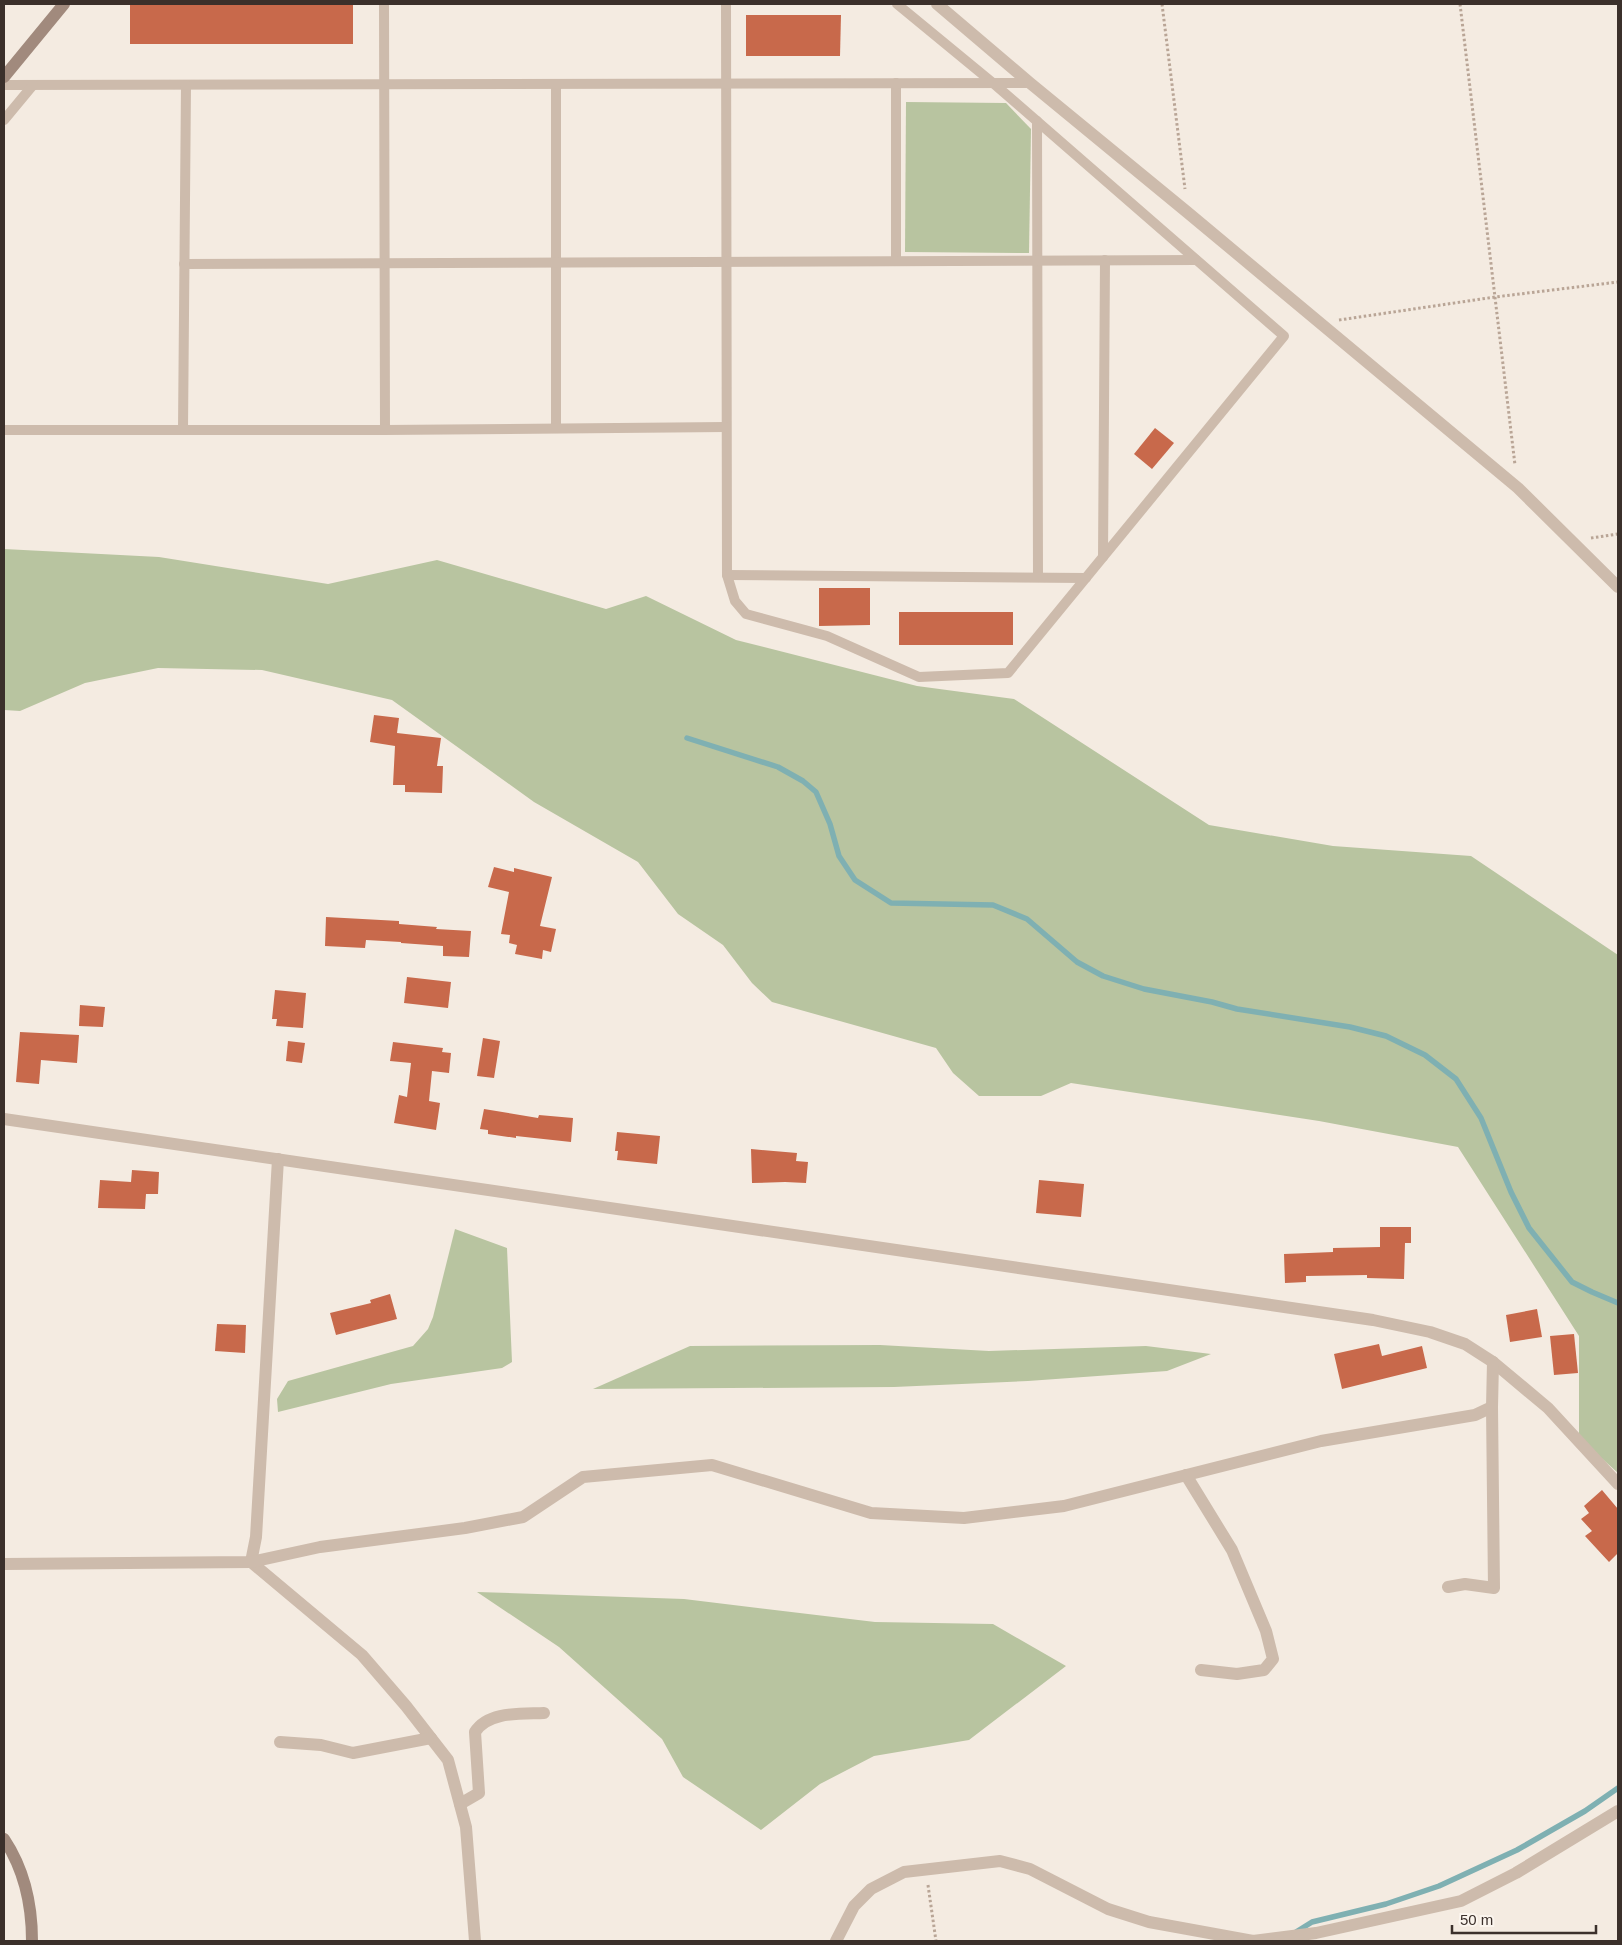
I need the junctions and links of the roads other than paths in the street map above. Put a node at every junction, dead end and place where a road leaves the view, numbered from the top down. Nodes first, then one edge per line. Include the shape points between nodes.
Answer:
1 (64, 4) edge
2 (384, 4) edge
3 (726, 4) edge
4 (897, 4) edge
5 (937, 4) edge
6 (4, 77) edge
7 (896, 83) junction
8 (993, 83) junction
9 (1030, 83) junction
10 (383, 84) junction
11 (556, 84) junction
12 (726, 84) junction
13 (4, 85) edge
14 (33, 85) junction
15 (186, 85) junction
16 (4, 120) edge
17 (1037, 121) junction
18 (1038, 260) junction
19 (1105, 260) junction
20 (1196, 260) junction
21 (726, 261) junction
22 (896, 261) junction
23 (556, 262) junction
24 (384, 263) junction
25 (184, 264) junction
26 (726, 427) junction
27 (556, 428) junction
28 (183, 429) junction
29 (4, 430) edge
30 (385, 430) junction
31 (1104, 556) junction
32 (727, 575) junction
33 (1038, 577) junction
34 (1086, 578) junction
35 (1618, 587) edge
36 (4, 1119) edge
37 (278, 1159) junction
38 (1492, 1362) junction
39 (1492, 1407) junction
40 (1186, 1475) junction
41 (1618, 1484) edge
42 (251, 1562) junction
43 (4, 1564) edge
44 (1448, 1587) dead end
45 (1201, 1670) dead end
46 (544, 1713) dead end
47 (431, 1738) junction
48 (280, 1742) dead end
49 (460, 1804) junction
50 (1618, 1811) edge
51 (4, 1839) edge
52 (1317, 1937) edge
53 (32, 1941) edge
54 (475, 1941) edge
55 (836, 1941) edge

1 - 6 street
2 - 10 lane
3 - 12 lane
4 - 8 lane
5 - 9 street
7 - 8 lane
7 - 12 lane
7 - 22 lane
8 - 9 lane
8 - 17 lane
9 - 35 street via 1518,488
10 - 11 lane
10 - 15 lane
10 - 24 lane
11 - 12 lane
11 - 23 lane
12 - 21 lane
13 - 14 lane
14 - 15 lane
14 - 16 lane
15 - 25 lane
17 - 18 lane
17 - 20 lane
18 - 19 lane
18 - 22 lane
18 - 33 lane
19 - 20 lane
19 - 31 lane
20 - 31 lane via 1284,336
21 - 22 lane
21 - 23 lane
21 - 26 lane
23 - 24 lane
23 - 27 lane
24 - 25 lane
24 - 30 lane
25 - 28 lane
26 - 27 lane
26 - 32 lane
27 - 30 lane
28 - 29 lane
28 - 30 lane
31 - 34 lane
32 - 33 lane
32 - 34 lane via 735,601 746,614 827,636 919,677 1008,673
33 - 34 lane
36 - 37 street
37 - 38 street via 1373,1320 1430,1332 1465,1344
37 - 42 street via 256,1537
38 - 39 street
38 - 41 street via 1548,1408
39 - 40 street via 1475,1415 1321,1441
39 - 44 street via 1494,1588 1465,1584
40 - 42 street via 1064,1506 964,1518 871,1513 712,1465 583,1477 524,1517 320,1547
40 - 45 street via 1232,1550 1266,1631 1273,1659 1264,1670 1236,1674
42 - 43 street
42 - 47 street via 362,1655
46 - 49 street via 505,1714 480,1723 475,1732 479,1793
47 - 48 street via 353,1753 320,1745
47 - 49 street via 448,1760
49 - 54 street via 466,1827
50 - 52 street via 1516,1873 1461,1901
51 - 53 street via 26,1887
52 - 55 street via 1253,1940 1150,1922 1108,1909 1030,1869 1000,1861 904,1872 871,1889 854,1906

